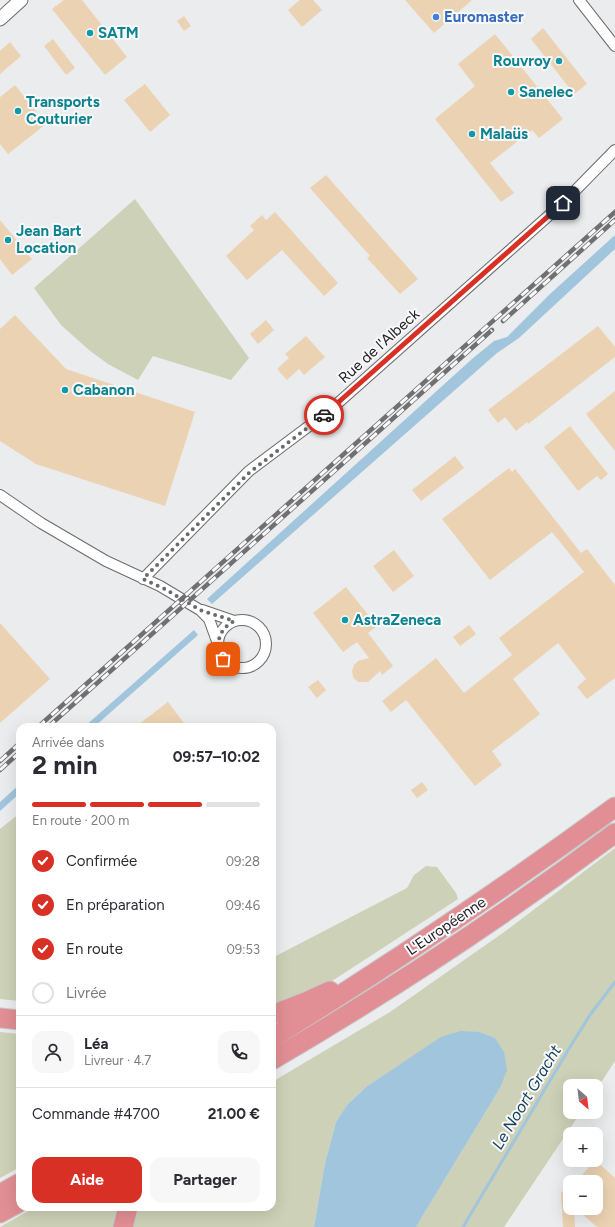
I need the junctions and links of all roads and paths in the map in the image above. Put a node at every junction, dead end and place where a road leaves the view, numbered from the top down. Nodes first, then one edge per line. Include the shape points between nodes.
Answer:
1 (21, 0) edge
2 (579, 0) edge
3 (0, 19) edge
4 (615, 46) edge
5 (615, 150) edge
6 (0, 495) edge
7 (143, 579) junction
8 (200, 610) junction
9 (234, 621) junction
10 (218, 644) junction
11 (615, 807) edge
12 (615, 833) edge
13 (473, 908) junction
14 (401, 980) junction
15 (0, 1008) edge
16 (16, 1010) edge
17 (276, 1013) edge
18 (0, 1018) edge
19 (16, 1020) edge
20 (276, 1036) edge
21 (276, 1058) edge
22 (276, 1065) edge
23 (16, 1185) edge
24 (0, 1194) edge
25 (16, 1204) edge
26 (127, 1211) edge
27 (0, 1213) edge
28 (123, 1227) edge

1 - 3 street
2 - 4 street
5 - 7 street, Rue de l'Albeck via 563,203 320,418 250,472
6 - 7 street via 52,530 112,565
7 - 8 street
8 - 9 street
8 - 10 street via 208,619
9 - 10 street via 226,626
9 - 10 street via 250,621 260,628 266,643 262,658 244,668 234,666 223,659
11 - 13 highway, L'Européenne
12 - 14 highway, L'Européenne via 488,923
13 - 17 highway via 331,990
13 - 20 highway, L'Européenne via 376,974
14 - 21 highway, L'Européenne
14 - 22 highway
15 - 16 highway
18 - 19 highway
23 - 24 highway
25 - 27 highway
26 - 28 highway

